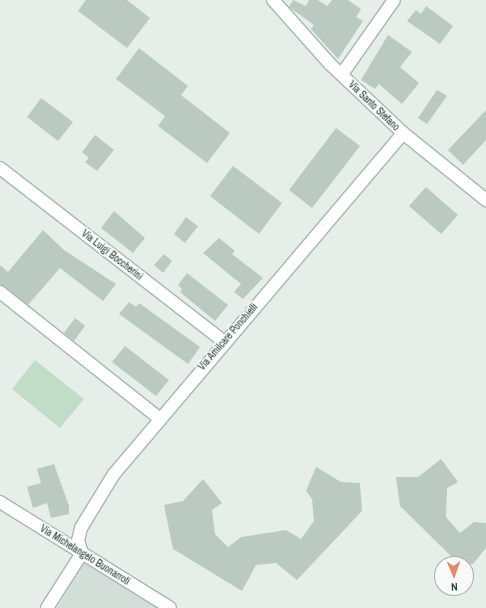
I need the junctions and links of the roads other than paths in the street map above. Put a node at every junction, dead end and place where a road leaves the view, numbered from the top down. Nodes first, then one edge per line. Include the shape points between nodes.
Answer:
1 (273, 0) edge
2 (394, 0) edge
3 (342, 74) junction
4 (403, 133) junction
5 (0, 168) edge
6 (486, 200) edge
7 (0, 292) edge
8 (224, 342) junction
9 (159, 418) junction
10 (0, 502) edge
11 (82, 553) junction
12 (48, 608) edge
13 (170, 608) edge

1 - 3 street, Via Santo Stefano
2 - 3 street
3 - 4 street, Via Santo Stefano
4 - 6 street, Via Santo Stefano
4 - 8 street, Via Amilcare Ponchielli
5 - 8 street, Via Luigi Boccherini
7 - 9 street
8 - 9 street, Via Amilcare Ponchielli
9 - 11 street, Via Amilcare Ponchielli via 114,474 81,528 78,541
10 - 11 street, Via Michelangelo Buonarroti
11 - 12 street
11 - 13 street, Via Michelangelo Buonarroti

